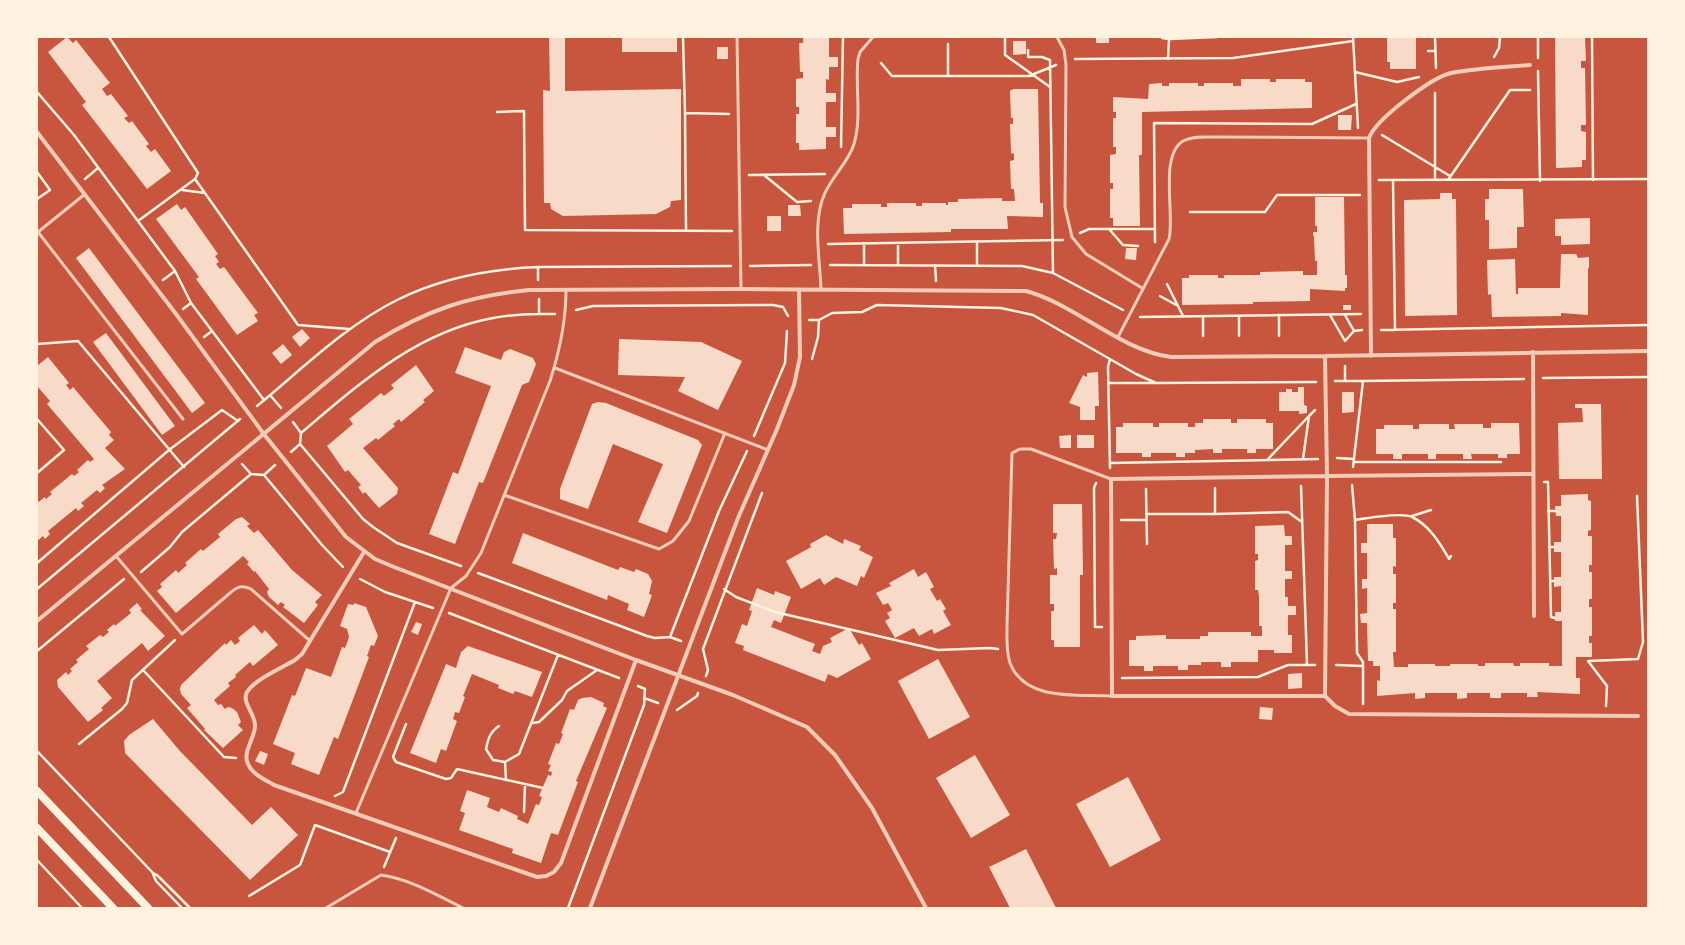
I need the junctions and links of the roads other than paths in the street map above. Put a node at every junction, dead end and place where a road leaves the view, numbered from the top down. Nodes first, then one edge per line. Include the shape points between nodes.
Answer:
1 (737, 37) edge
2 (873, 37) edge
3 (1057, 37) edge
4 (1530, 65) dead end
5 (37, 132) edge
6 (1369, 138) junction
7 (85, 194) junction
8 (38, 232) edge
9 (1142, 288) junction
10 (741, 289) junction
11 (566, 290) junction
12 (799, 290) junction
13 (821, 290) junction
14 (1118, 337) junction
15 (1648, 351) edge
16 (1532, 352) junction
17 (1325, 356) junction
18 (1371, 356) junction
19 (555, 368) junction
20 (183, 419) dead end
21 (263, 433) junction
22 (725, 433) junction
23 (768, 450) junction
24 (1533, 474) junction
25 (1327, 476) junction
26 (1111, 479) junction
27 (504, 495) junction
28 (364, 552) junction
29 (116, 556) junction
30 (451, 588) junction
31 (1534, 616) dead end
32 (37, 621) edge
33 (309, 640) junction
34 (636, 660) junction
35 (677, 675) junction
36 (1112, 696) junction
37 (1325, 696) junction
38 (1638, 716) dead end
39 (37, 791) edge
40 (356, 813) junction
41 (37, 828) edge
42 (112, 908) edge
43 (148, 908) edge
44 (326, 908) edge
45 (463, 908) edge
46 (590, 908) edge
47 (926, 908) edge

1 - 10 lane
2 - 13 lane via 860,52 858,59 857,129 854,143 849,156 825,192 819,208
3 - 9 lane via 1061,41 1065,58 1065,207 1072,237 1086,254
4 - 6 street via 1456,72 1435,80 1400,105 1373,129
5 - 7 street
6 - 9 lane via 1198,137 1183,141 1174,151 1170,163 1169,239
6 - 18 street
7 - 8 lane
7 - 21 street
8 - 20 lane
9 - 14 lane
10 - 11 street
10 - 12 street
11 - 19 lane via 566,314
11 - 21 street via 506,292 474,298 417,318 369,346
12 - 13 street
12 - 23 street via 800,357 794,385
13 - 14 street via 1026,291 1048,298
14 - 17 street via 1149,352 1171,357
15 - 16 street
16 - 18 street
16 - 24 street
17 - 18 street
17 - 25 street
19 - 22 lane
19 - 27 lane
21 - 28 street via 346,537
21 - 29 street
22 - 23 lane
22 - 27 lane via 689,521 673,541 659,549
23 - 35 street via 738,518
24 - 25 street
24 - 31 street
25 - 26 street
25 - 37 street
26 - 36 street
26 - 36 lane via 1031,449 1020,449 1012,453 1007,651 1010,664 1030,686 1047,693
27 - 30 lane via 481,553 466,576
28 - 30 street via 394,567
28 - 33 street
29 - 32 street
29 - 33 lane via 182,634 230,592 238,586 245,586
30 - 34 street
30 - 40 lane
33 - 40 street via 302,654 295,660 248,691 246,700 255,726 246,758 250,768 258,776 274,785
34 - 35 street
34 - 40 street via 566,849 554,872 538,877
35 - 46 street
35 - 47 street via 733,695 807,727 835,755 872,808
36 - 37 street
37 - 38 street via 1341,711 1350,714
39 - 43 main road
41 - 42 main road
44 - 45 lane via 381,875 414,884

